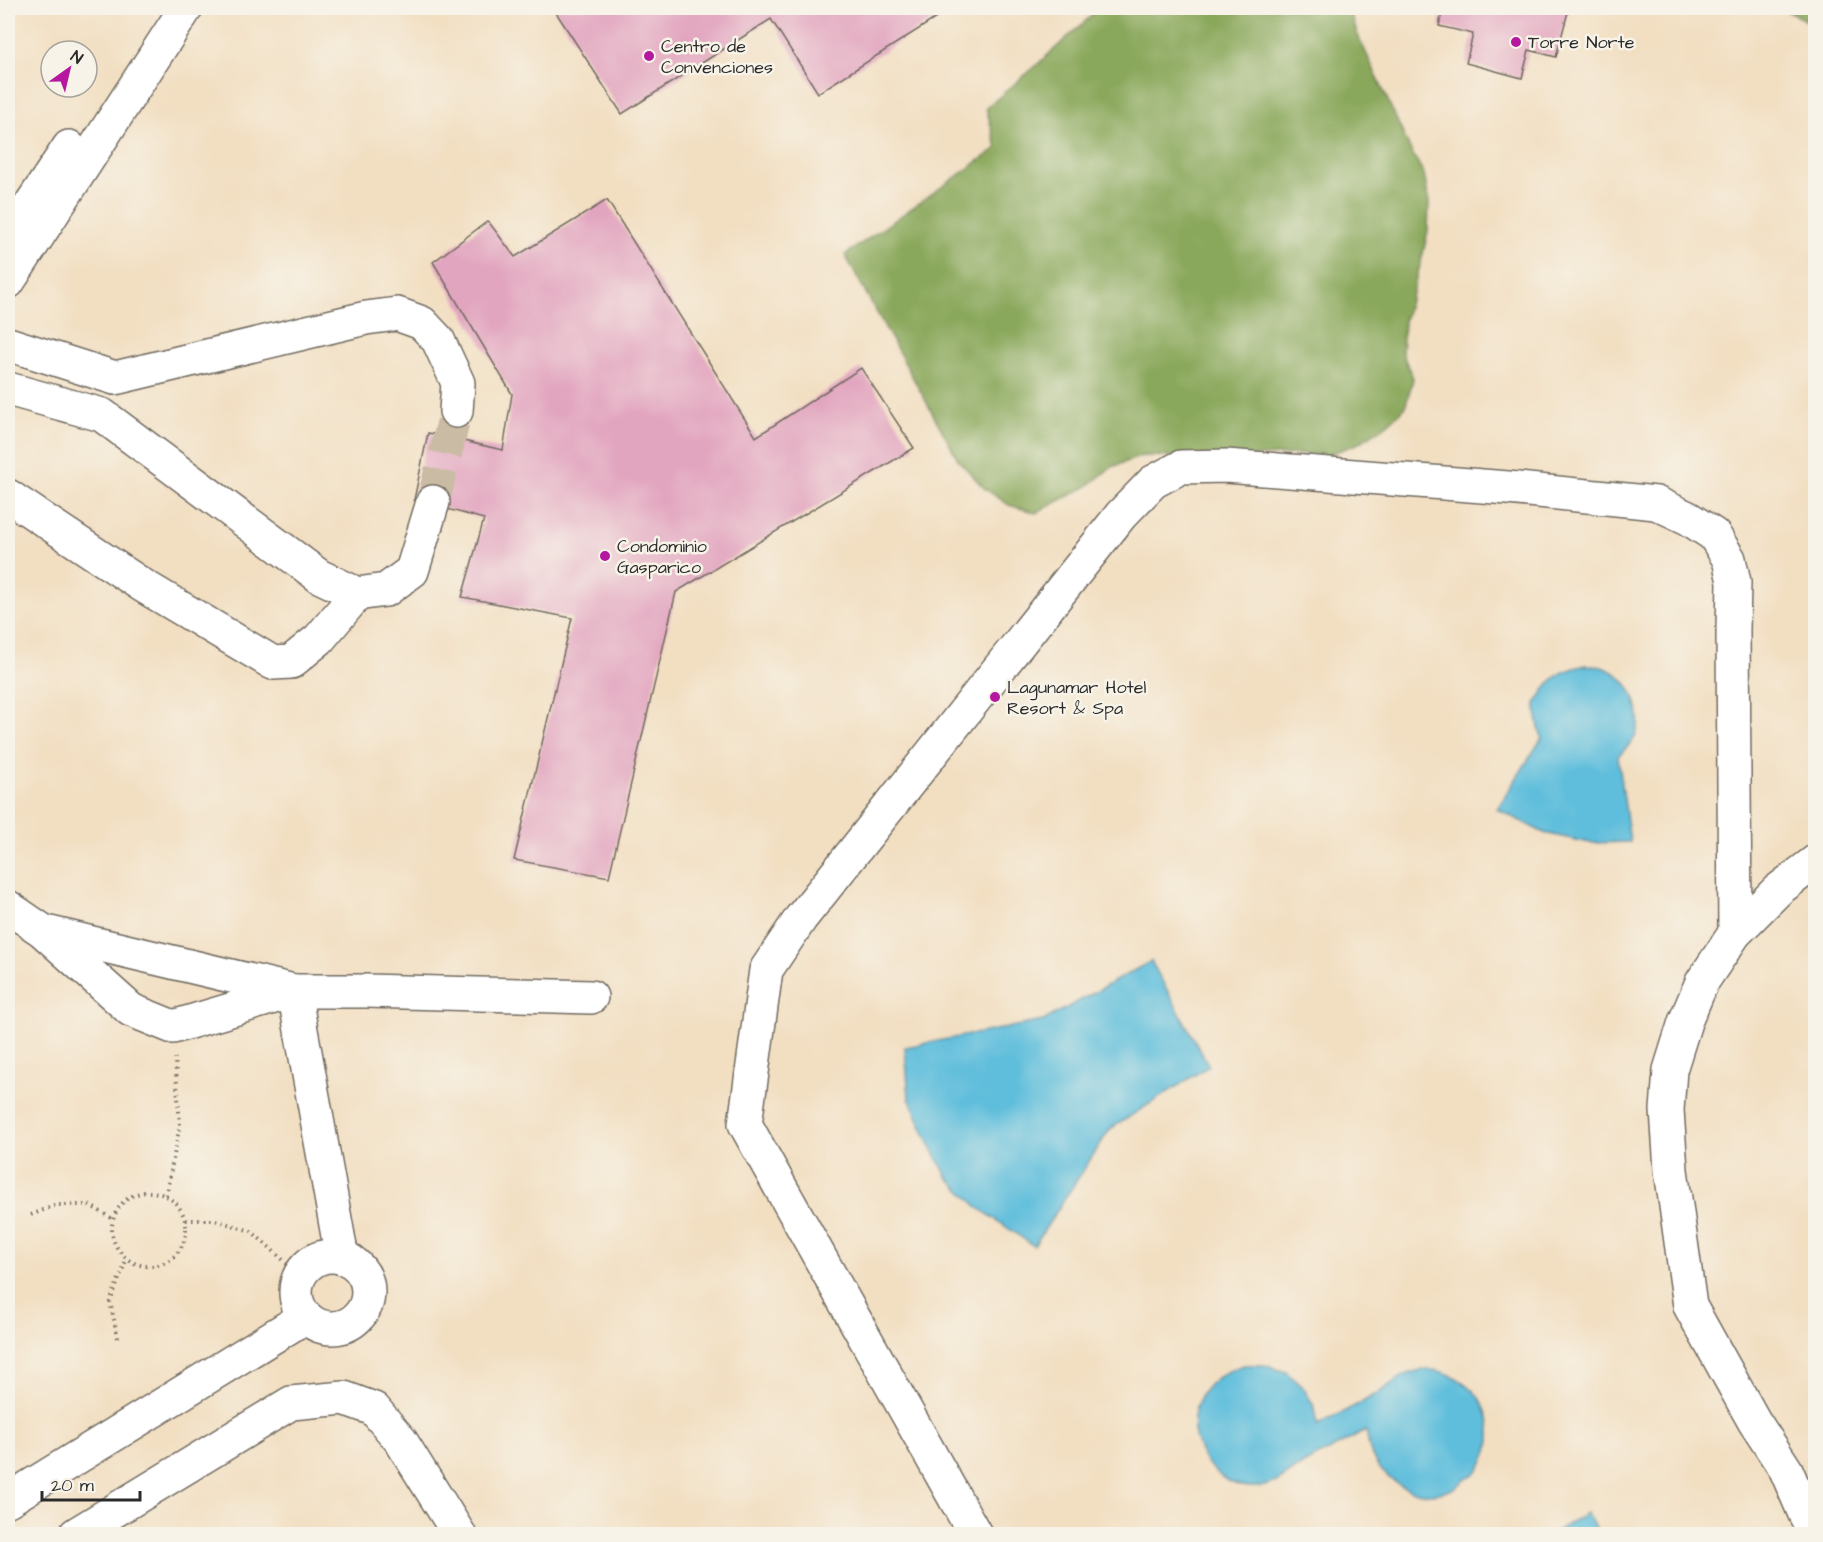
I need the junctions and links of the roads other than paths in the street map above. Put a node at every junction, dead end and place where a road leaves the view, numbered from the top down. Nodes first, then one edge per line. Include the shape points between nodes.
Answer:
1 (161, 8) edge
2 (186, 8) edge
3 (8, 239) edge
4 (8, 282) edge
5 (8, 344) edge
6 (115, 378) junction
7 (12, 400) edge
8 (456, 411) tunnel mouth
9 (102, 415) junction
10 (8, 496) edge
11 (433, 502) tunnel mouth
12 (357, 594) junction
13 (1815, 861) edge
14 (8, 907) edge
15 (43, 932) junction
16 (1735, 933) junction
17 (294, 991) junction
18 (591, 997) dead end
19 (342, 1258) junction
20 (305, 1317) junction
21 (8, 1500) edge
22 (76, 1534) edge
23 (459, 1534) edge
24 (975, 1534) edge
25 (1815, 1534) edge

1 - 3 street
2 - 4 street
5 - 6 street
6 - 8 street via 366,318 397,315 422,323 438,340 458,383
6 - 9 street
7 - 9 street
9 - 12 street via 320,576
10 - 12 street via 142,585 273,663 291,662 320,639
11 - 12 street via 412,571 386,590
13 - 16 street via 1778,890
14 - 15 street
15 - 17 street
15 - 17 street via 131,1010 174,1027
16 - 24 street via 1734,582 1729,559 1714,535 1656,503 1530,490 1226,466 1181,466 1153,482 1091,552 801,918 766,970 745,1124
16 - 25 street via 1702,982 1670,1070 1667,1110 1683,1260 1690,1306 1786,1470
17 - 18 street
17 - 19 street
19 - 20 street via 318,1259 300,1275 296,1301
19 - 20 street via 356,1265 365,1276 366,1305 358,1318 332,1329 317,1326
20 - 21 street
22 - 23 street via 291,1403 344,1398 374,1409 400,1441

